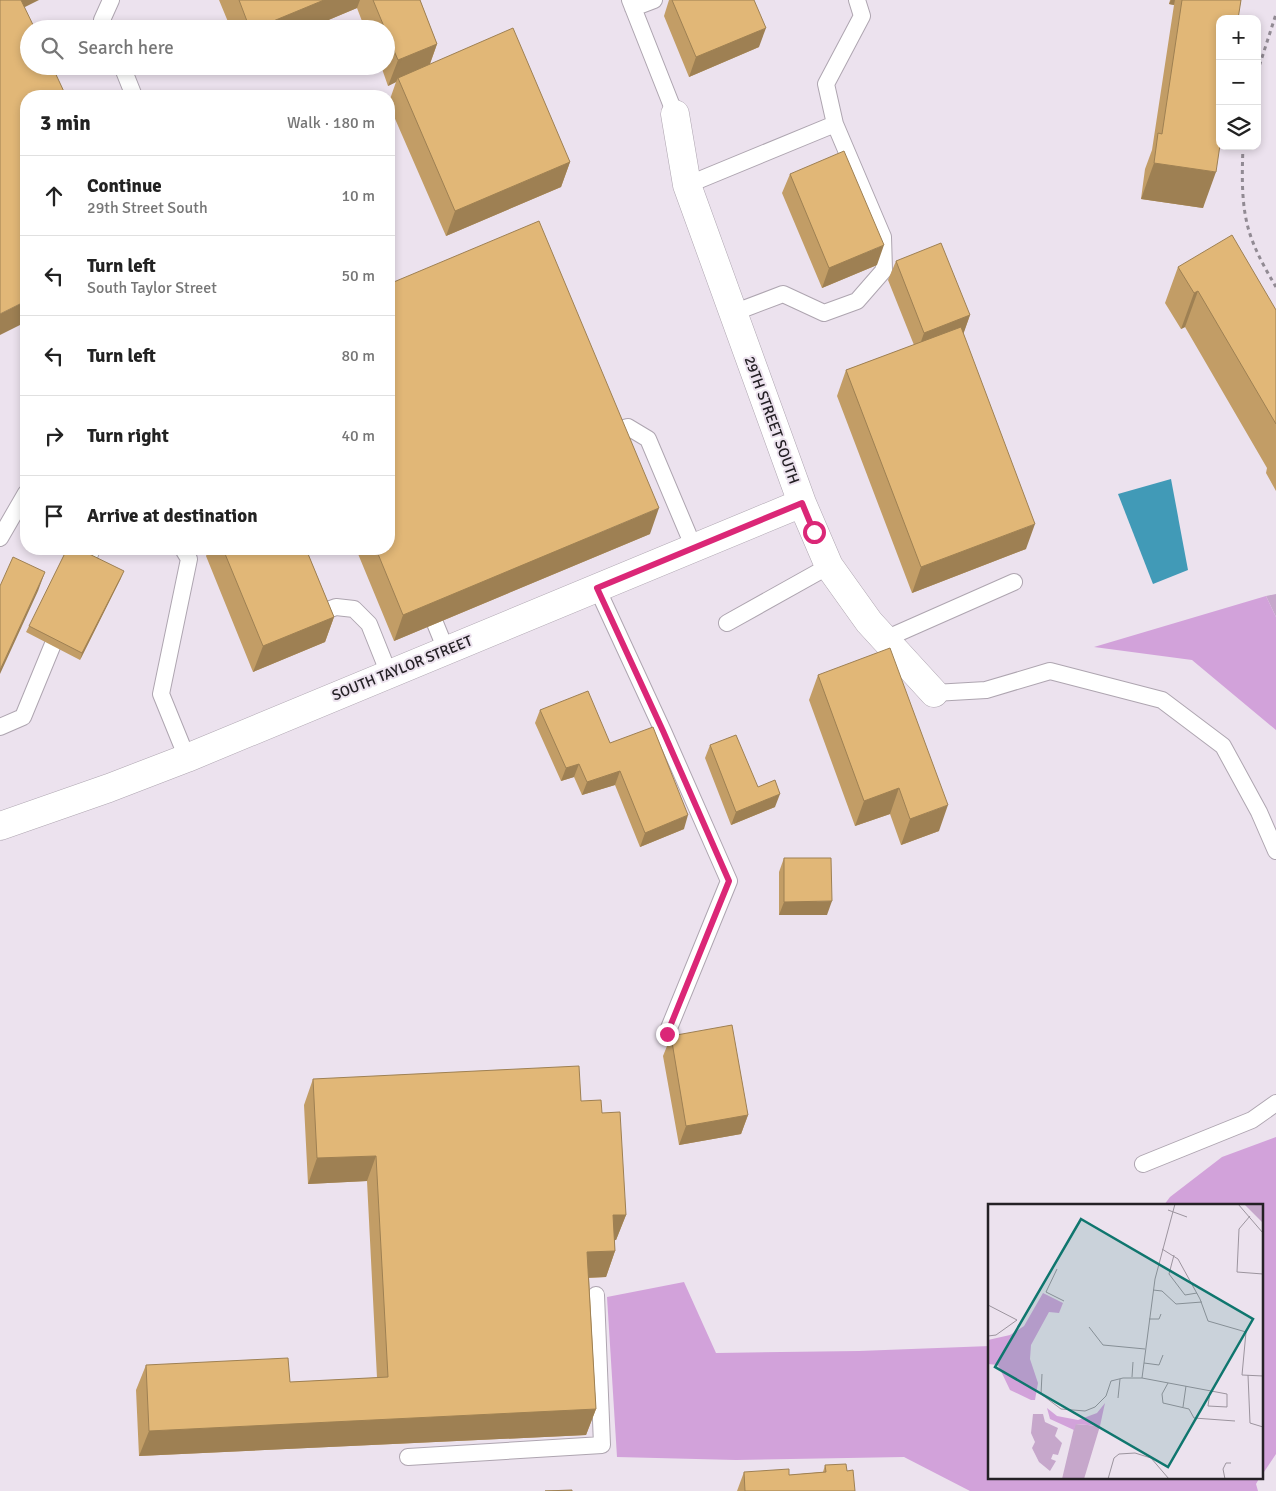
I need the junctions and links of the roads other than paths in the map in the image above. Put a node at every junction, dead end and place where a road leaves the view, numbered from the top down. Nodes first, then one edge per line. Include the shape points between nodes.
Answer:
1 (111, 0) edge
2 (654, 0) edge
3 (857, 0) edge
4 (632, 4) edge
5 (105, 20) edge
6 (126, 75) edge
7 (132, 90) edge
8 (676, 114) joint
9 (835, 124) junction
10 (687, 185) junction
11 (733, 312) junction
12 (592, 439) edge
13 (20, 499) edge
14 (802, 503) junction
15 (6, 514) edge
16 (0, 538) edge
17 (694, 548) junction
18 (90, 555) edge
19 (187, 555) edge
20 (829, 566) junction
21 (1014, 582) dead end
22 (78, 584) edge
23 (597, 588) junction
24 (67, 611) edge
25 (314, 615) edge
26 (435, 623) edge
27 (727, 623) dead end
28 (885, 639) junction
29 (446, 650) junction
30 (389, 674) junction
31 (934, 693) joint
32 (0, 727) edge
33 (187, 758) junction
34 (0, 826) edge
35 (1276, 851) edge
36 (667, 1034) dead end
37 (1276, 1103) edge
38 (1143, 1164) dead end
39 (596, 1295) dead end
40 (408, 1457) dead end

1 - 5 lane
2 - 4 lane
3 - 9 lane via 862,16 826,84
4 - 8 lane
6 - 7 lane
8 - 10 street, 29TH STREET SOUTH
9 - 10 lane
9 - 11 lane via 883,237 884,270 857,301 824,313 783,294
10 - 11 street, 29TH STREET SOUTH
11 - 14 street, 29TH STREET SOUTH
12 - 17 lane via 628,427 648,439
13 - 15 lane
14 - 17 street, SOUTH TAYLOR STREET
14 - 20 street, 29TH STREET SOUTH
15 - 16 lane
17 - 23 street, SOUTH TAYLOR STREET
18 - 22 lane
19 - 33 lane via 189,559 161,694
20 - 27 lane
20 - 28 street, 29TH STREET SOUTH
21 - 28 lane
23 - 29 street, SOUTH TAYLOR STREET
23 - 36 lane via 729,881
24 - 32 lane via 23,717
25 - 30 lane via 336,607 354,609 369,624
26 - 29 lane
28 - 31 street, 29TH STREET SOUTH
29 - 30 street, SOUTH TAYLOR STREET
30 - 33 street, SOUTH TAYLOR STREET
31 - 35 lane via 986,690 1050,671 1162,700 1223,746
33 - 34 street, SOUTH TAYLOR STREET
37 - 38 lane via 1252,1120
39 - 40 lane via 602,1445

